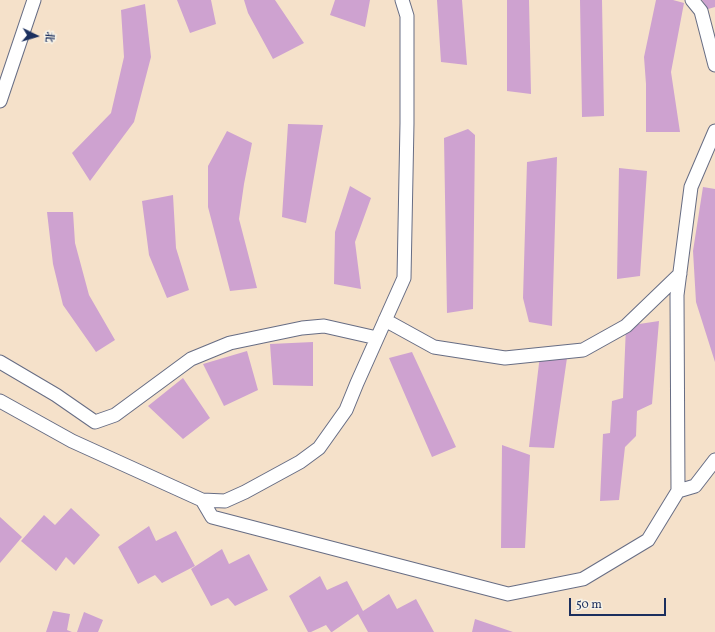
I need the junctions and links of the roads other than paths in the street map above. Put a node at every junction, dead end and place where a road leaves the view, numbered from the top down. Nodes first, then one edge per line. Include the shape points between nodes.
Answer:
1 (34, 0) edge
2 (402, 0) edge
3 (692, 0) edge
4 (715, 64) edge
5 (0, 100) edge
6 (715, 131) edge
7 (680, 274) junction
8 (385, 320) junction
9 (377, 338) junction
10 (0, 362) edge
11 (0, 401) edge
12 (715, 460) edge
13 (678, 491) junction
14 (202, 500) junction

1 - 5 street
2 - 8 street via 407,16 404,278
3 - 4 street via 701,11
6 - 7 street via 691,187
7 - 8 street via 626,326 583,350 505,358 434,347
7 - 13 street
8 - 9 street
9 - 10 street via 324,326 230,343 191,359 115,415 96,422
9 - 14 street via 346,410 319,448 300,462 245,492 224,501
11 - 14 street via 72,441
12 - 13 street via 695,486
13 - 14 street via 648,540 583,579 508,594 212,517

